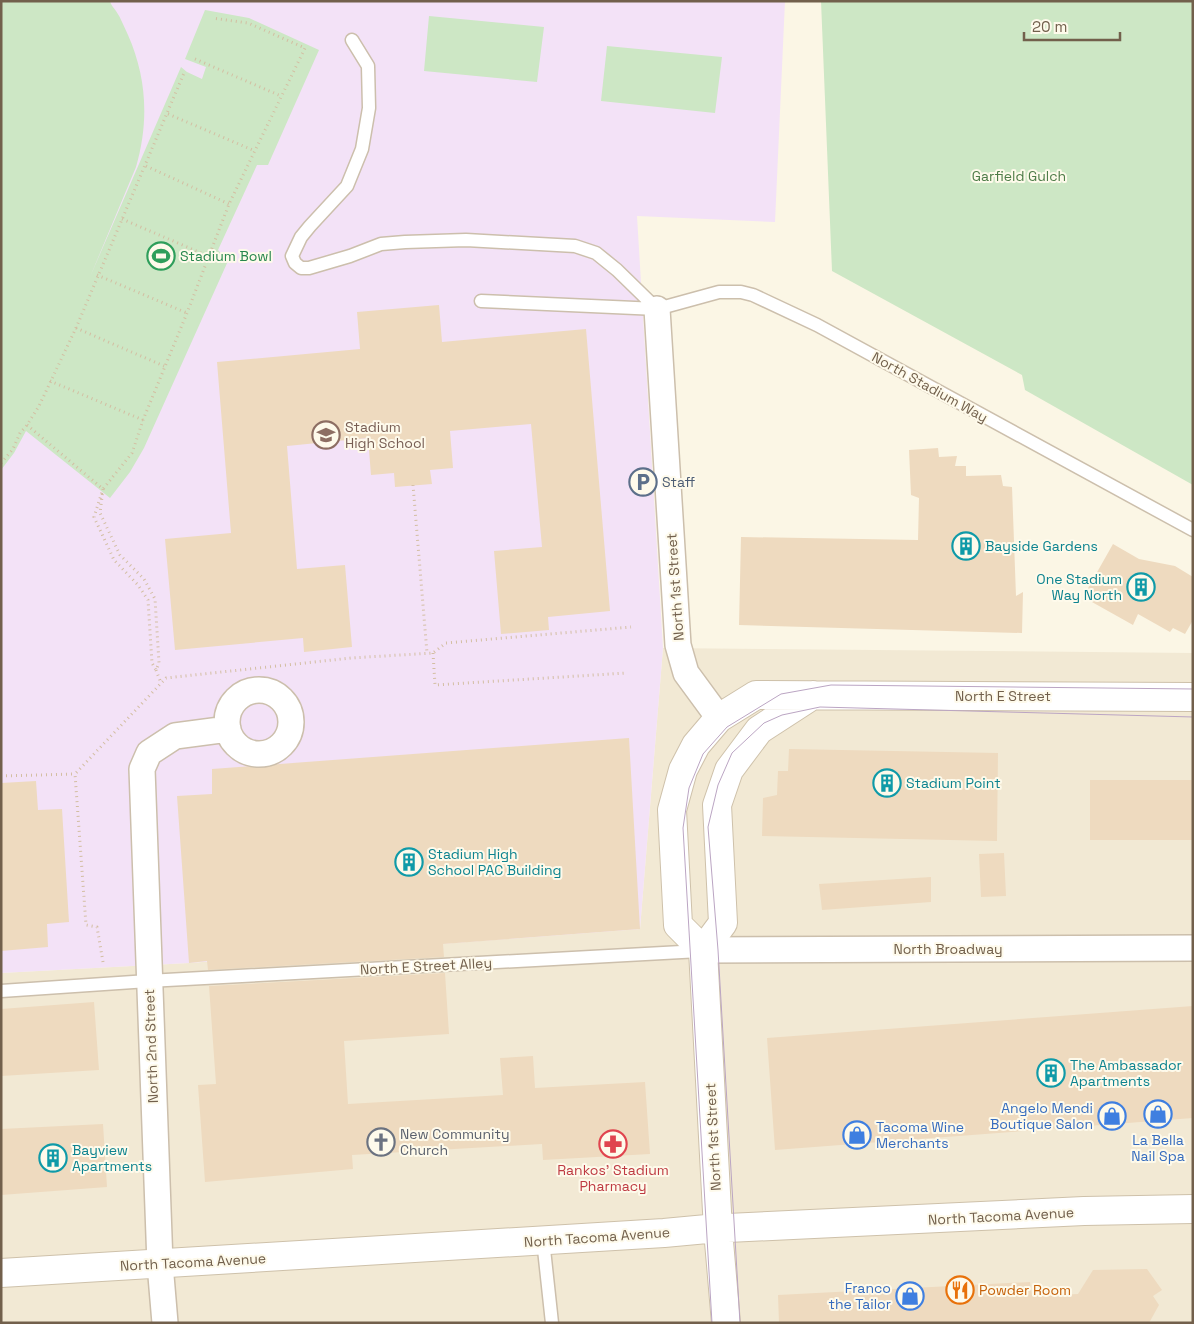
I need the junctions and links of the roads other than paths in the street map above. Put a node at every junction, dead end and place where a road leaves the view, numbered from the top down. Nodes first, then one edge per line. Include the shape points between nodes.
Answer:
1 (352, 40) dead end
2 (481, 301) dead end
3 (657, 309) junction
4 (1193, 530) edge
5 (813, 695) junction
6 (1193, 696) edge
7 (719, 718) junction
8 (228, 729) dead end
9 (1193, 948) edge
10 (703, 950) junction
11 (148, 981) junction
12 (1, 991) edge
13 (1193, 1209) edge
14 (718, 1230) junction
15 (543, 1240) junction
16 (160, 1264) junction
17 (1, 1273) edge
18 (165, 1323) edge
19 (552, 1323) edge
20 (726, 1323) edge

1 - 3 lane via 368,66 369,108 362,149 347,186 301,237 292,256 295,263 301,268 309,268 381,244 405,242 466,240 575,246 596,253
2 - 3 lane, North Stadium Way
3 - 4 lane, North Stadium Way via 719,292 753,295 817,325
3 - 7 street, North 1st Street via 678,644 686,673
5 - 6 street, North E Street
5 - 7 street, North E Street via 756,695
5 - 10 street via 759,730 729,770 717,805 722,923
7 - 10 street via 696,745 684,770 672,810 678,925
8 - 11 street, North 2nd Street via 175,736 149,754 142,768
9 - 10 street, North Broadway
10 - 11 lane, North E Street Alley
10 - 14 street, North 1st Street
11 - 12 lane, North E Street Alley
11 - 16 street, North 2nd Street
13 - 14 street, North Tacoma Avenue via 1084,1211
14 - 15 street, North Tacoma Avenue
14 - 20 street, North 1st Street
15 - 16 street, North Tacoma Avenue
15 - 19 lane
16 - 17 street, North Tacoma Avenue
16 - 18 street, North 2nd Street

